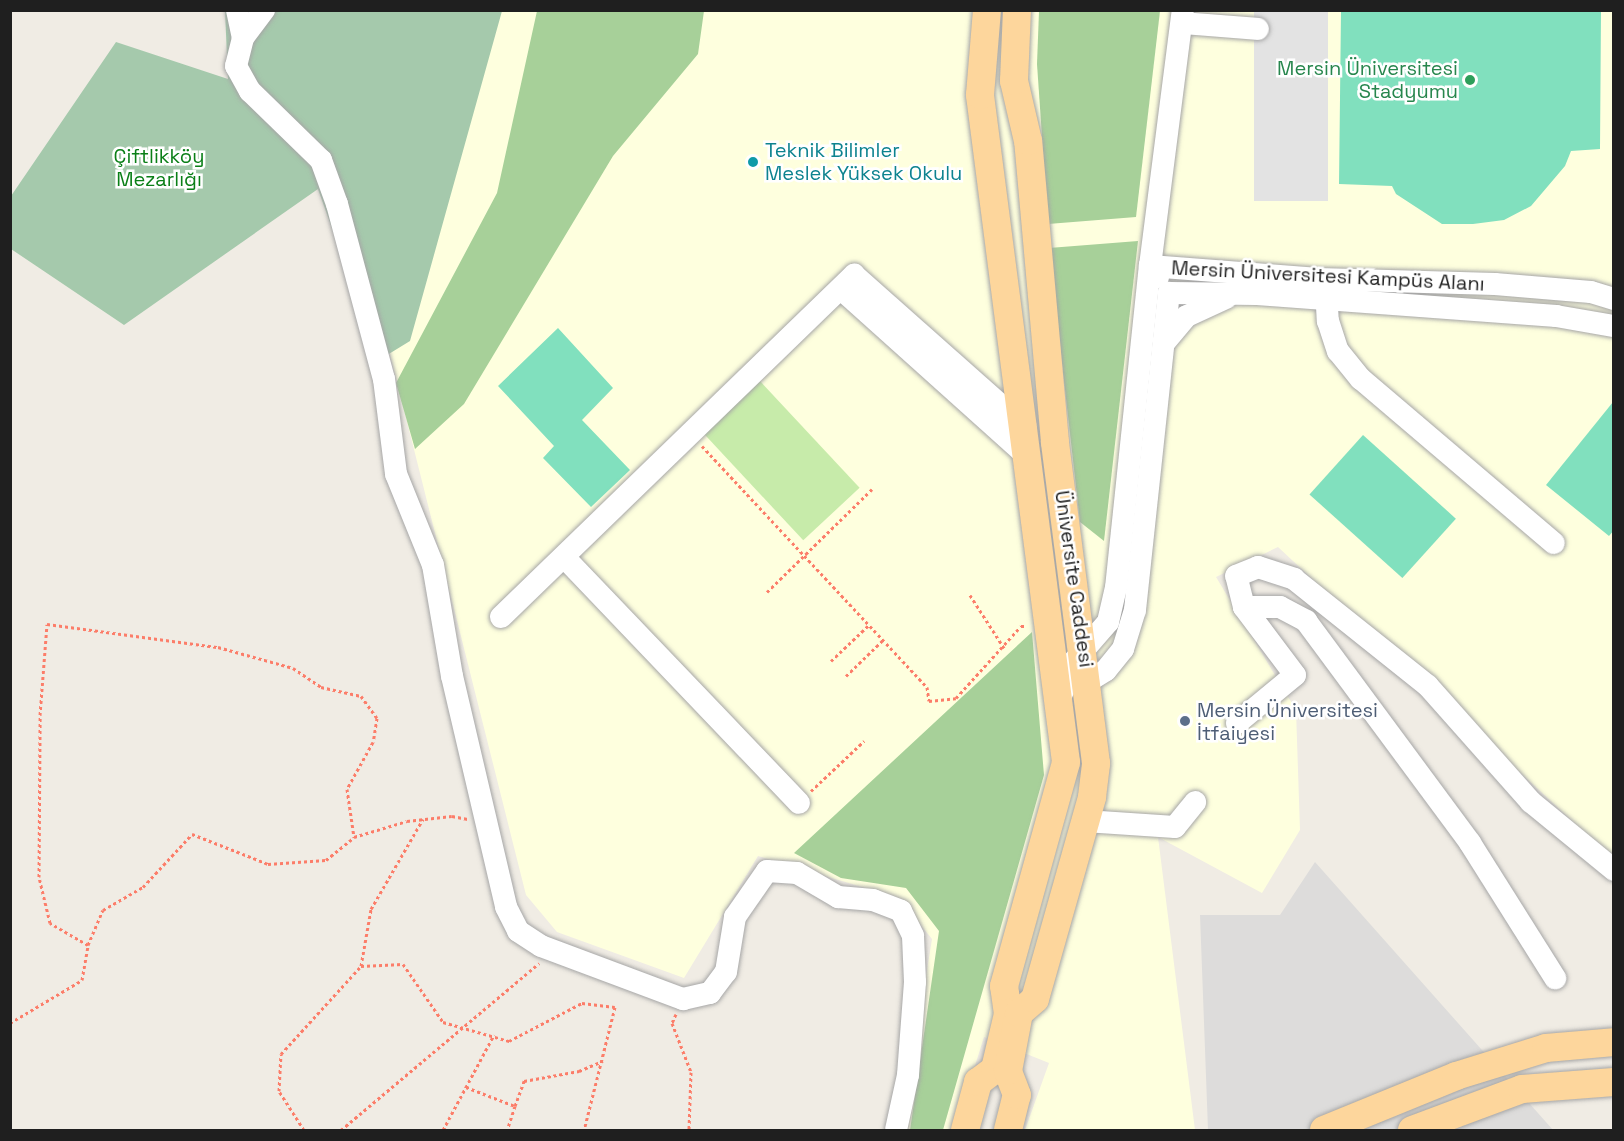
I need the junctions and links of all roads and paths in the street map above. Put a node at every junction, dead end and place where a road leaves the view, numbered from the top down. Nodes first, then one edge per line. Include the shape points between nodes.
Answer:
1 (237, 10) edge
2 (264, 10) edge
3 (987, 10) edge
4 (1017, 10) edge
5 (1182, 17) edge
6 (1258, 28) dead end
7 (243, 38) junction
8 (1150, 266) junction
9 (841, 289) junction
10 (1326, 290) junction
11 (1170, 293) junction
12 (1235, 294) junction
13 (1614, 299) edge
14 (1614, 326) edge
15 (1164, 343) junction
16 (1024, 427) junction
17 (691, 434) junction
18 (1027, 456) junction
19 (872, 489) dead end
20 (1554, 543) dead end
21 (803, 555) junction
22 (564, 557) junction
23 (767, 592) dead end
24 (970, 595) dead end
25 (1244, 607) junction
26 (501, 617) dead end
27 (869, 625) junction
28 (1050, 631) junction
29 (883, 640) junction
30 (1004, 648) junction
31 (831, 661) dead end
32 (1080, 668) junction
33 (846, 676) dead end
34 (1059, 701) junction
35 (1238, 723) dead end
36 (864, 741) dead end
37 (1195, 802) dead end
38 (799, 804) joint
39 (423, 819) junction
40 (1085, 821) junction
41 (486, 823) junction
42 (354, 837) junction
43 (1614, 870) edge
44 (88, 945) junction
45 (554, 950) junction
46 (361, 966) junction
47 (1555, 978) dead end
48 (683, 999) junction
49 (10, 1023) edge
50 (466, 1027) junction
51 (494, 1035) junction
52 (1614, 1042) edge
53 (603, 1061) junction
54 (1614, 1082) edge
55 (466, 1087) junction
56 (515, 1106) junction
57 (304, 1131) edge
58 (341, 1131) edge
59 (443, 1131) edge
60 (507, 1131) edge
61 (584, 1131) edge
62 (688, 1131) edge
63 (896, 1131) edge
64 (965, 1131) edge
65 (1008, 1131) edge
66 (1324, 1131) edge
67 (1412, 1131) edge

1 - 7 street
2 - 7 street
3 - 16 main road via 980,96
4 - 32 main road, Üniversite Caddesi via 1014,81 1028,141
5 - 6 street
5 - 8 street
7 - 41 street via 236,66 250,91 321,160 337,204 384,380 396,474 433,565 452,676
8 - 10 street, Mersin Üniversitesi Kampüs Alanı
8 - 11 street
8 - 32 street, Mersin Üniversitesi Kampüs Alanı via 1116,588 1108,622
9 - 16 street via 854,275
9 - 17 street
9 - 18 street
10 - 12 street, Mersin Üniversitesi Kampüs Alanı
10 - 13 street, Mersin Üniversitesi Kampüs Alanı via 1495,284 1591,292
10 - 14 street, Mersin Üniversitesi Kampüs Alanı
10 - 20 street via 1328,321 1338,351 1361,379
11 - 12 street, Mersin Üniversitesi Kampüs Alanı
11 - 15 street, Mersin Üniversitesi Kampüs Alanı
12 - 15 street via 1186,316
15 - 32 street, Mersin Üniversitesi Kampüs Alanı via 1135,610 1123,649 1106,670
16 - 18 main road
17 - 21 path
17 - 22 street
18 - 28 main road
19 - 21 path
21 - 23 path
21 - 27 path
22 - 26 street
22 - 38 street
24 - 30 path
25 - 35 street via 1295,675
25 - 43 street via 1236,576 1258,567 1294,579 1428,686 1532,802
25 - 47 street via 1280,608 1306,621 1470,843
27 - 29 path
27 - 31 path
28 - 30 path via 1021,626
28 - 32 street
28 - 34 main road
29 - 30 path via 927,687 929,701 956,698
29 - 33 path
32 - 34 street
32 - 40 main road, Üniversite Caddesi via 1096,763
34 - 64 main road via 1066,762 1004,986 1008,1014 995,1069 978,1082
36 - 38 path
37 - 40 street via 1174,827
39 - 41 path via 452,816
39 - 42 path
39 - 46 path via 371,909
40 - 65 main road, Üniversite Caddesi via 1035,999 1019,1013 1008,1071 1017,1095
41 - 45 street via 506,907 518,931
42 - 44 path via 326,860 267,864 192,834 143,887 103,910
42 - 44 path via 347,789 373,742 377,718 362,696 321,687 293,668 218,647 46,624 40,715 39,877 50,923
44 - 49 path via 82,980
45 - 48 street
45 - 50 path
46 - 50 path via 403,964 443,1022
46 - 57 path via 281,1054 279,1091
48 - 62 path via 672,1023 692,1072
48 - 63 street via 710,993 726,972 735,917 766,871 797,873 838,897 873,900 901,911 914,936 915,982 908,1075
50 - 51 path
50 - 58 path via 426,1056
51 - 53 path via 509,1041 582,1003 615,1007
51 - 55 path
52 - 66 main road via 1531,1053 1456,1076
53 - 56 path via 579,1071 524,1081
53 - 61 path
54 - 67 main road via 1522,1089
55 - 56 path
55 - 59 path
56 - 60 path

